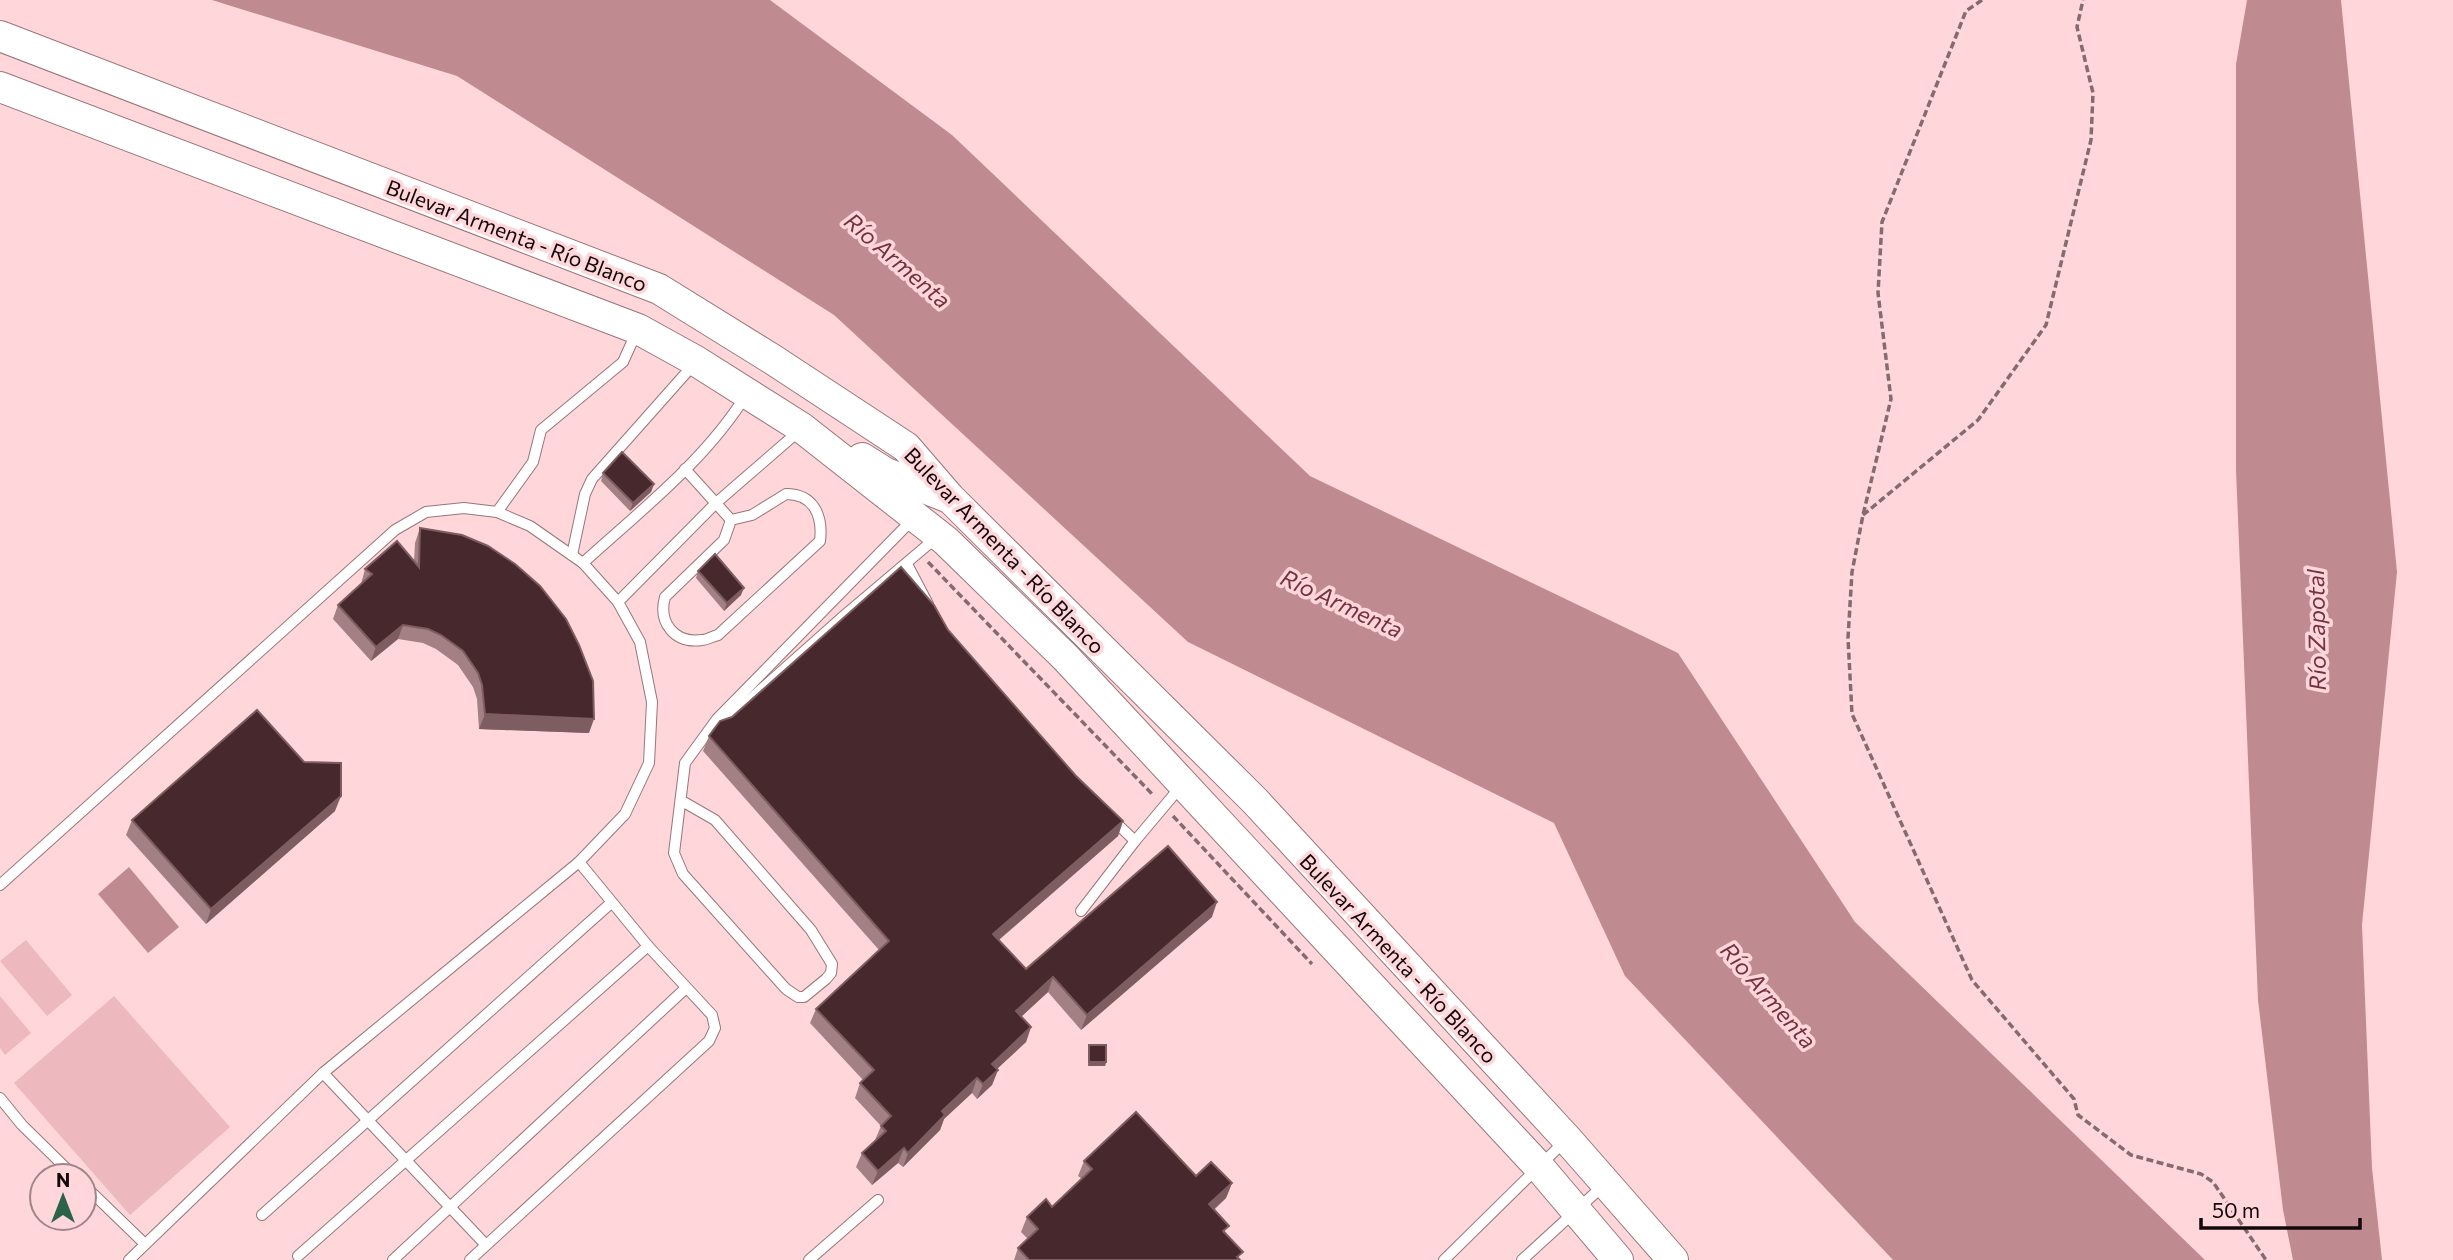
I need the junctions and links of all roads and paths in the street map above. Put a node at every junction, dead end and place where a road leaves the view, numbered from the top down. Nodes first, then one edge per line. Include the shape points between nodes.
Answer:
1 (1982, 0) edge
2 (2083, 0) edge
3 (0, 36) edge
4 (0, 87) edge
5 (638, 329) junction
6 (696, 361) junction
7 (722, 377) junction
8 (747, 393) junction
9 (802, 428) junction
10 (685, 469) junction
11 (950, 498) junction
12 (716, 503) junction
13 (496, 512) junction
14 (1863, 515) junction
15 (914, 518) junction
16 (731, 520) junction
17 (929, 545) junction
18 (572, 555) junction
19 (583, 563) junction
20 (906, 564) junction
21 (618, 602) junction
22 (932, 611) edge
23 (707, 730) junction
24 (1183, 784) junction
25 (682, 801) junction
26 (1164, 807) junction
27 (1104, 812) edge
28 (1135, 841) junction
29 (579, 862) junction
30 (1260, 866) junction
31 (0, 885) edge
32 (611, 903) junction
33 (1081, 911) dead end
34 (648, 946) junction
35 (1315, 966) dead end
36 (686, 988) junction
37 (1474, 1038) junction
38 (323, 1073) junction
39 (0, 1098) edge
40 (368, 1120) junction
41 (1567, 1139) junction
42 (407, 1161) junction
43 (60, 1162) edge
44 (1539, 1168) junction
45 (1606, 1183) junction
46 (98, 1199) edge
47 (878, 1200) dead end
48 (449, 1206) junction
49 (1576, 1212) junction
50 (262, 1215) dead end
51 (145, 1244) junction
52 (486, 1245) junction
53 (298, 1256) dead end
54 (129, 1260) edge
55 (393, 1260) edge
56 (470, 1260) edge
57 (809, 1260) edge
58 (1444, 1260) edge
59 (1522, 1260) edge
60 (1618, 1260) edge
61 (1672, 1260) edge
62 (2266, 1260) edge

1 - 14 path via 1966,11 1882,222 1878,293 1891,399
2 - 14 path via 2077,27 2093,93 2091,140 2046,325 1978,420
3 - 11 main road, Bulevar Armenta - Río Blanco via 659,289 905,447
4 - 5 main road, Bulevar Armenta - Río Blanco
5 - 6 main road, Bulevar Armenta - Río Blanco
5 - 13 lane via 623,362 541,430 533,463
6 - 7 main road, Bulevar Armenta - Río Blanco
6 - 18 lane via 592,480 584,494
7 - 8 main road, Bulevar Armenta - Río Blanco
7 - 11 main road via 740,377 886,473
8 - 9 main road, Bulevar Armenta - Río Blanco
8 - 10 lane via 727,425
9 - 12 lane
9 - 15 main road, Bulevar Armenta - Río Blanco
10 - 12 lane
10 - 19 lane
11 - 37 main road, Bulevar Armenta - Río Blanco via 1255,801
12 - 16 lane
12 - 21 lane
13 - 18 lane via 530,526
13 - 31 lane via 464,508 426,512 395,530
14 - 62 path via 1852,572 1848,638 1852,714 1972,980 2074,1099 2078,1115 2131,1155 2201,1174 2213,1182
15 - 17 main road, Bulevar Armenta - Río Blanco
15 - 23 lane
16 - 16 lane via 752,515 786,494 797,494 816,509 822,524 820,541 718,635 685,639 664,621 665,597 724,540
17 - 20 lane
17 - 24 main road, Bulevar Armenta - Río Blanco via 1066,658
17 - 26 path
18 - 19 lane
19 - 21 lane
20 - 22 lane
20 - 23 lane via 720,726
21 - 29 lane via 640,642 652,702 649,763 625,814
23 - 25 lane via 685,763
24 - 26 lane
24 - 30 main road, Bulevar Armenta - Río Blanco
25 - 25 lane via 715,820 811,930 832,964 826,979 804,997 786,989 683,874 674,853
26 - 28 lane
26 - 35 path
27 - 28 lane
28 - 33 lane
29 - 32 lane
29 - 38 lane
30 - 37 main road via 1272,861 1296,875 1440,1026 1460,1040
30 - 44 main road, Bulevar Armenta - Río Blanco
32 - 34 lane
32 - 40 lane
34 - 36 lane
34 - 42 lane
36 - 48 lane
36 - 52 lane via 712,1016 715,1028 709,1041
37 - 41 main road, Bulevar Armenta - Río Blanco
38 - 40 lane
38 - 51 lane
39 - 43 lane
40 - 42 lane
40 - 50 lane
41 - 44 lane
41 - 45 main road, Bulevar Armenta - Río Blanco
42 - 48 lane
42 - 53 lane
44 - 49 main road, Bulevar Armenta - Río Blanco
44 - 58 lane
45 - 49 lane
45 - 61 main road, Bulevar Armenta - Río Blanco
46 - 51 lane
47 - 57 lane
48 - 52 lane
48 - 55 lane
49 - 59 lane
49 - 60 main road, Bulevar Armenta - Río Blanco
51 - 54 lane
52 - 56 lane

